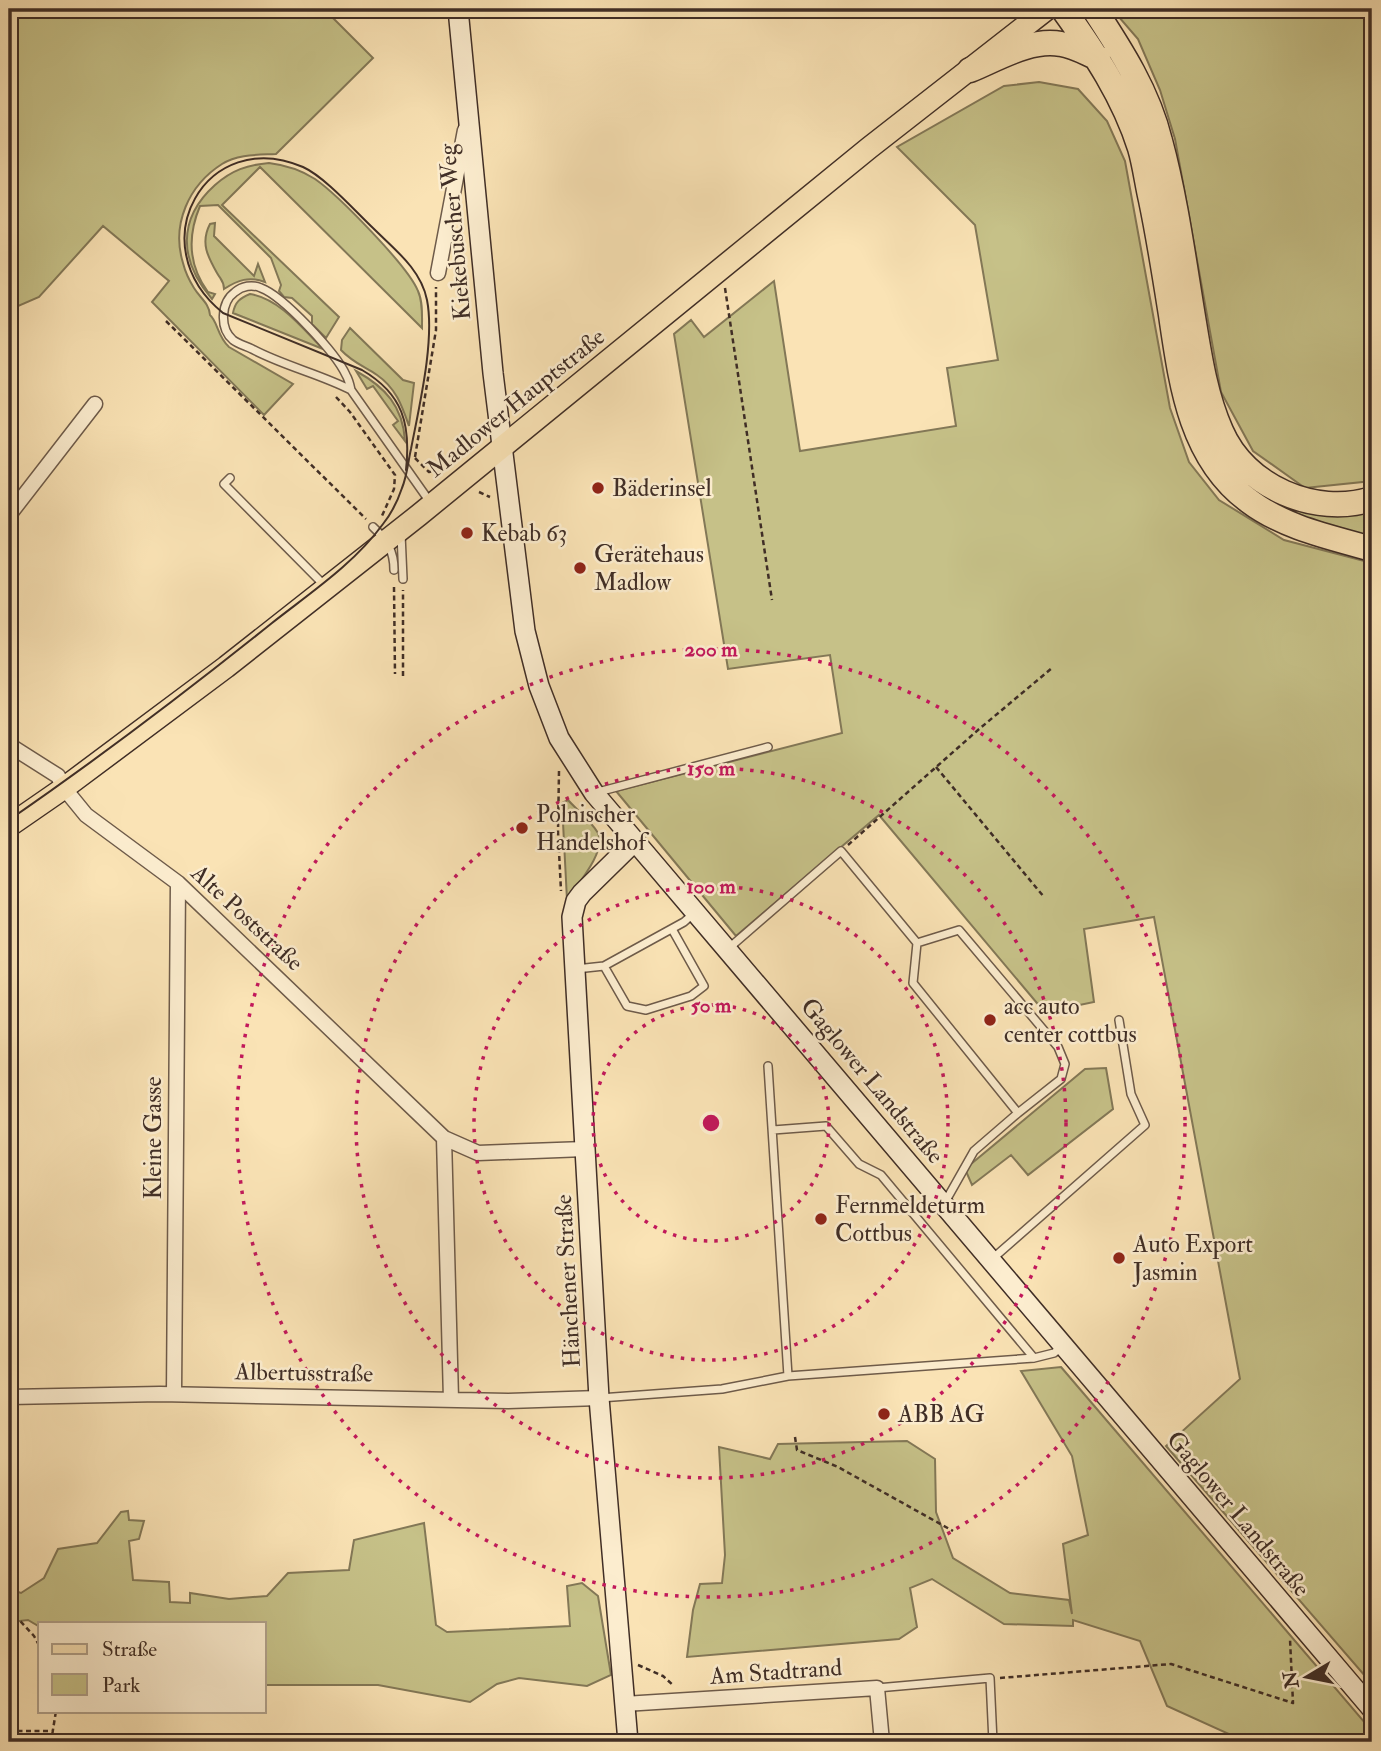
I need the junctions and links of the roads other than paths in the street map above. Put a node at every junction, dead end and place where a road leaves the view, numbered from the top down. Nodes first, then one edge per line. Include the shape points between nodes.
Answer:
1 (458, 9) edge
2 (1047, 9) edge
3 (1063, 9) edge
4 (1094, 9) edge
5 (1098, 59) junction
6 (970, 70) junction
7 (468, 117) junction
8 (438, 273) road end
9 (351, 390) junction
10 (95, 404) dead end
11 (501, 450) junction
12 (230, 478) dead end
13 (1372, 499) edge
14 (432, 505) junction
15 (9, 516) edge
16 (387, 532) junction
17 (1372, 549) edge
18 (394, 570) road end
19 (403, 579) road end
20 (327, 587) junction
21 (9, 746) edge
22 (768, 747) dead end
23 (64, 788) junction
24 (594, 793) junction
25 (9, 826) edge
26 (635, 841) junction
27 (178, 883) junction
28 (695, 912) junction
29 (672, 929) junction
30 (917, 943) junction
31 (727, 949) junction
32 (604, 966) junction
33 (575, 969) junction
34 (1119, 1020) dead end
35 (768, 1066) dead end
36 (1018, 1113) junction
37 (773, 1130) junction
38 (444, 1138) junction
39 (585, 1149) junction
40 (944, 1204) junction
41 (991, 1260) junction
42 (1063, 1346) junction
43 (1034, 1358) junction
44 (788, 1376) junction
45 (174, 1394) junction
46 (9, 1397) edge
47 (599, 1398) junction
48 (451, 1399) junction
49 (877, 1688) junction
50 (624, 1704) junction
51 (1372, 1709) edge
52 (617, 1742) edge
53 (628, 1742) edge
54 (882, 1742) edge
55 (993, 1742) edge

1 - 7 main road, Kiekebuscher Weg
2 - 6 main road, Madlower Hauptstraße
3 - 5 highway
4 - 13 highway via 1122,50 1160,139 1202,367 1222,433 1236,457 1254,474 1297,498 1338,504
5 - 6 highway via 1070,46 1045,43
5 - 17 highway via 1140,149 1180,372 1208,456 1226,481 1266,512 1310,532
6 - 11 main road, Madlower Hauptstraße
7 - 8 street
7 - 11 main road, Kiekebuscher Weg
9 - 9 lane via 233,340 223,313 232,294 254,286 272,294 332,353
9 - 14 lane
10 - 15 street
11 - 14 main road, Madlower Hauptstraße
11 - 24 main road, Gaglower Landstraße via 525,631 539,687 559,738
12 - 20 lane via 224,484
14 - 16 main road, Madlower Hauptstraße
16 - 18 lane
16 - 19 lane
16 - 20 main road, Madlower Hauptstraße
20 - 23 main road, Madlower Hauptstraße
21 - 23 street, Alte Poststraße via 58,776
22 - 24 lane
23 - 25 main road, Madlower Hauptstraße
23 - 27 street, Alte Poststraße via 86,815
24 - 26 main road, Gaglower Landstraße
26 - 28 main road, Gaglower Landstraße
26 - 33 main road, Hänchener Straße via 576,901 572,917
27 - 38 street, Alte Poststraße
27 - 45 street, Kleine Gasse
28 - 29 lane
28 - 31 main road, Gaglower Landstraße
29 - 32 lane
29 - 32 lane via 704,986 691,996 646,1010 627,1006
30 - 31 lane via 841,851
30 - 36 lane via 913,983
30 - 36 lane via 959,930 1058,1047 1065,1064 1061,1079
31 - 40 main road, Gaglower Landstraße
32 - 33 lane
33 - 39 main road, Hänchener Straße
34 - 41 lane via 1131,1094 1145,1125
35 - 37 lane
36 - 40 lane via 974,1151
37 - 43 lane via 826,1126 859,1164 881,1175
37 - 44 lane
38 - 39 street, Alte Poststraße via 478,1153
38 - 48 street
39 - 47 main road, Hänchener Straße
40 - 41 main road, Gaglower Landstraße
41 - 42 main road, Gaglower Landstraße
42 - 43 lane
42 - 51 main road, Gaglower Landstraße
43 - 44 lane
44 - 47 lane via 722,1389
45 - 46 street, Albertusstraße
45 - 48 street, Albertusstraße
47 - 48 street, Albertusstraße
47 - 50 main road, Hänchener Straße
49 - 50 street, Am Stadtrand
49 - 54 street, Am Stadtrand
49 - 55 lane via 990,1678
50 - 53 main road, Hänchener Straße
52 - 53 street

